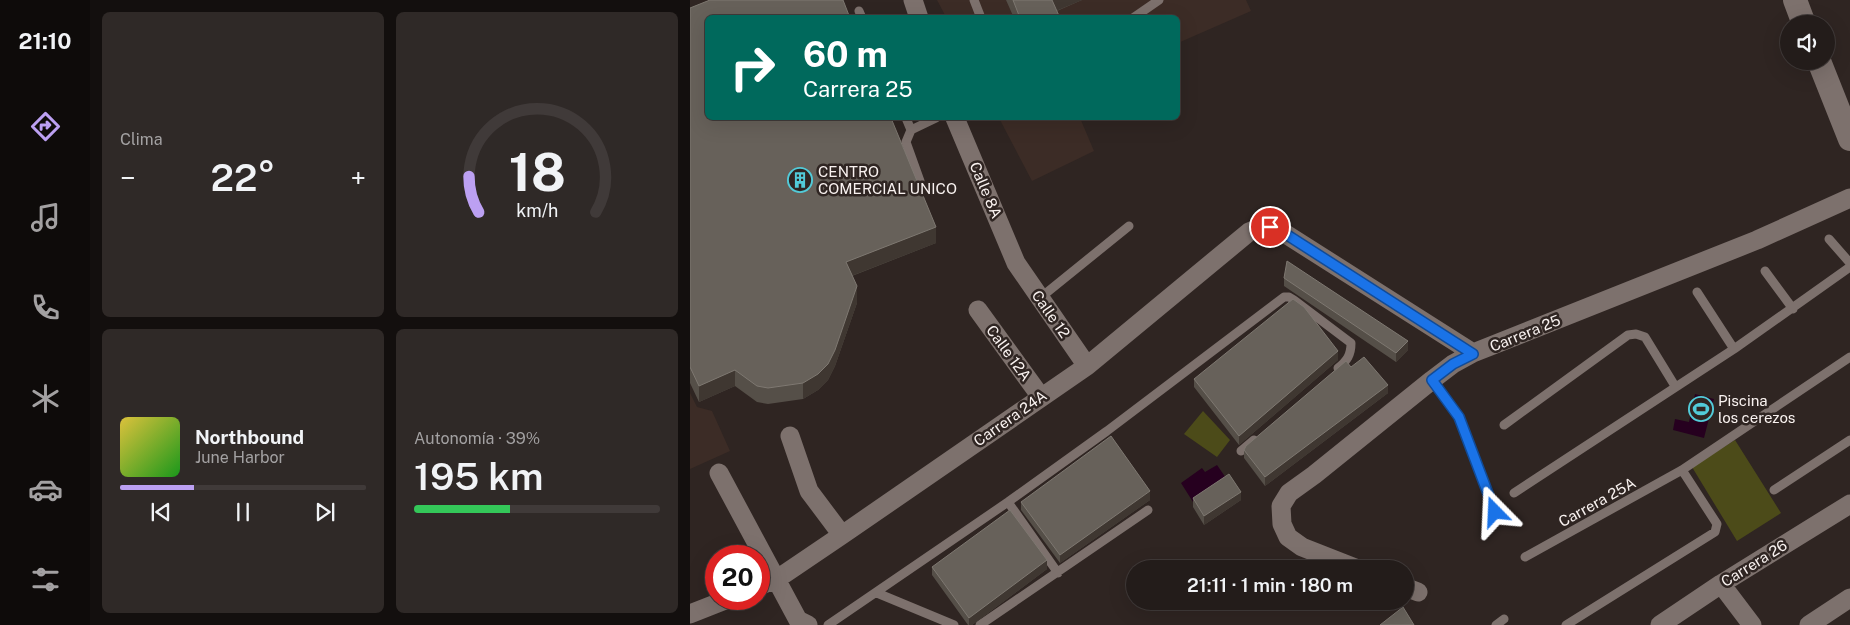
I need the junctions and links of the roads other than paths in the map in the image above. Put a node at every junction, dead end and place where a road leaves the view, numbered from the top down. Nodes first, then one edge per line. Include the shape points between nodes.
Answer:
1 (913, 0) edge
2 (974, 0) edge
3 (1159, 0) edge
4 (1795, 0) edge
5 (918, 15) edge
6 (980, 15) edge
7 (1137, 15) edge
8 (1801, 15) edge
9 (1823, 70) edge
10 (907, 120) edge
11 (932, 120) edge
12 (956, 120) edge
13 (911, 130) junction
14 (1850, 139) edge
15 (920, 181) dead end
16 (1850, 198) edge
17 (1129, 226) dead end
18 (1829, 239) dead end
19 (1016, 262) joint
20 (1850, 265) edge
21 (1765, 271) dead end
22 (1697, 292) dead end
23 (1040, 298) junction
24 (1793, 309) junction
25 (978, 310) dead end
26 (1734, 349) junction
27 (1473, 354) junction
28 (1850, 357) edge
29 (1087, 366) junction
30 (1330, 375) edge
31 (1432, 380) junction
32 (1675, 386) junction
33 (1041, 397) junction
34 (1504, 425) dead end
35 (1263, 432) edge
36 (790, 436) dead end
37 (1850, 440) edge
38 (1241, 451) dead end
39 (1682, 470) junction
40 (720, 473) dead end
41 (1774, 490) dead end
42 (1514, 493) dead end
43 (1008, 502) junction
44 (1850, 504) edge
45 (1148, 510) dead end
46 (1495, 512) dead end
47 (842, 535) junction
48 (1525, 557) dead end
49 (1335, 560) edge
50 (1058, 573) junction
51 (777, 579) junction
52 (770, 582) edge
53 (1721, 584) junction
54 (877, 593) junction
55 (1850, 598) edge
56 (705, 608) edge
57 (690, 614) edge
58 (798, 623) edge
59 (828, 625) edge
60 (954, 625) edge
61 (980, 625) edge
62 (1566, 625) edge
63 (1660, 625) edge
64 (1752, 625) edge
65 (1809, 625) edge

1 - 5 street
2 - 6 lane
3 - 7 lane
4 - 8 street
9 - 14 street
10 - 13 lane
11 - 13 lane
12 - 19 street, Calle 8A
13 - 15 lane via 906,142
16 - 27 street, Carrera 25 via 1757,240
17 - 23 lane
18 - 20 lane
19 - 23 street, Calle 12
20 - 24 lane
21 - 24 lane
22 - 26 lane
23 - 29 street, Calle 12
24 - 26 lane
25 - 33 street, Calle 12A
26 - 32 lane
27 - 29 street, Carrera 24A via 1281,231 1261,226 1249,232
27 - 31 street, Carrera 25
28 - 39 lane, Carrera 25A
29 - 33 street, Carrera 24A
30 - 43 lane via 1348,358 1351,343 1294,300 1284,297
31 - 46 lane via 1459,417
31 - 49 street, Carrera 25 via 1288,493 1281,506 1282,524 1288,536 1302,547
32 - 34 lane via 1645,337 1628,335
32 - 42 lane
33 - 47 street, Carrera 24A
35 - 38 lane
36 - 47 street via 808,491
37 - 41 lane
39 - 48 lane, Carrera 25A
39 - 62 lane via 1717,524 1715,532
40 - 51 street
43 - 50 lane
43 - 54 lane
44 - 53 street, Carrera 26
45 - 50 lane
47 - 51 street, Carrera 24A
50 - 61 lane
51 - 52 street, Carrera 24A
51 - 58 street
53 - 63 street, Carrera 26
53 - 64 street
54 - 59 lane
54 - 60 lane
55 - 65 street
56 - 57 street

